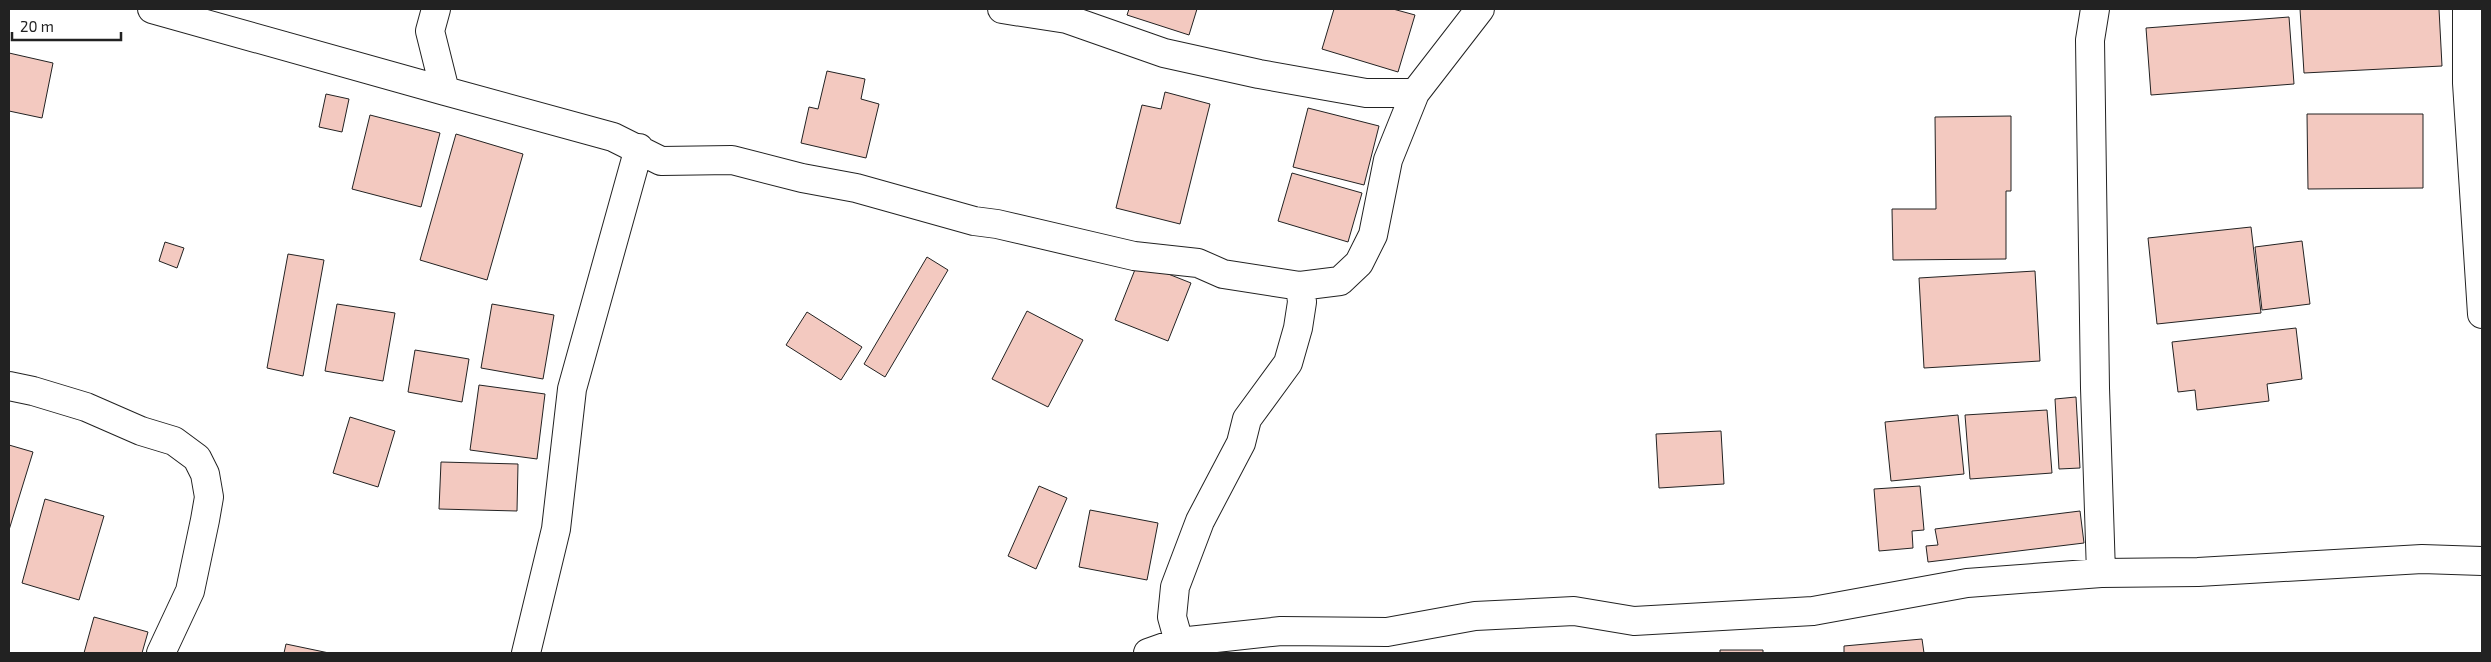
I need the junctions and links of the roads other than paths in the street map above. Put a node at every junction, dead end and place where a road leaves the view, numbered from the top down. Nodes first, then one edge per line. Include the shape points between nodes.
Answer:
1 (152, 9) edge
2 (436, 9) edge
3 (1002, 9) edge
4 (1480, 9) edge
5 (2095, 9) edge
6 (2467, 9) edge
7 (1083, 16) edge
8 (2475, 82) edge
9 (445, 91) junction
10 (1415, 93) junction
11 (638, 148) junction
12 (1300, 286) junction
13 (2482, 314) edge
14 (9, 386) edge
15 (2482, 561) edge
16 (2100, 573) junction
17 (1179, 642) junction
18 (162, 653) edge
19 (526, 653) edge
20 (1148, 653) edge

1 - 9 street
2 - 9 street via 430,31
3 - 7 street via 1067,19
4 - 10 street
5 - 16 street via 2090,40
6 - 8 street
7 - 10 street via 1164,53 1366,93
8 - 13 street
9 - 11 street via 613,137
10 - 12 street via 1388,160 1373,234 1359,263 1340,281
11 - 12 street via 661,160 732,160 856,188 974,221 1134,256 1198,263 1223,274
11 - 19 street via 572,389 556,529
12 - 17 street via 1300,320 1288,363 1247,419 1241,444 1200,521 1175,587 1172,617
14 - 18 street via 86,407 141,431 174,441 197,458 206,474 209,497 205,520 190,591
15 - 16 street via 2422,559 2198,572
16 - 17 street via 1967,583 1813,611 1634,621 1574,611 1475,616 1386,632 1281,631
17 - 20 street

